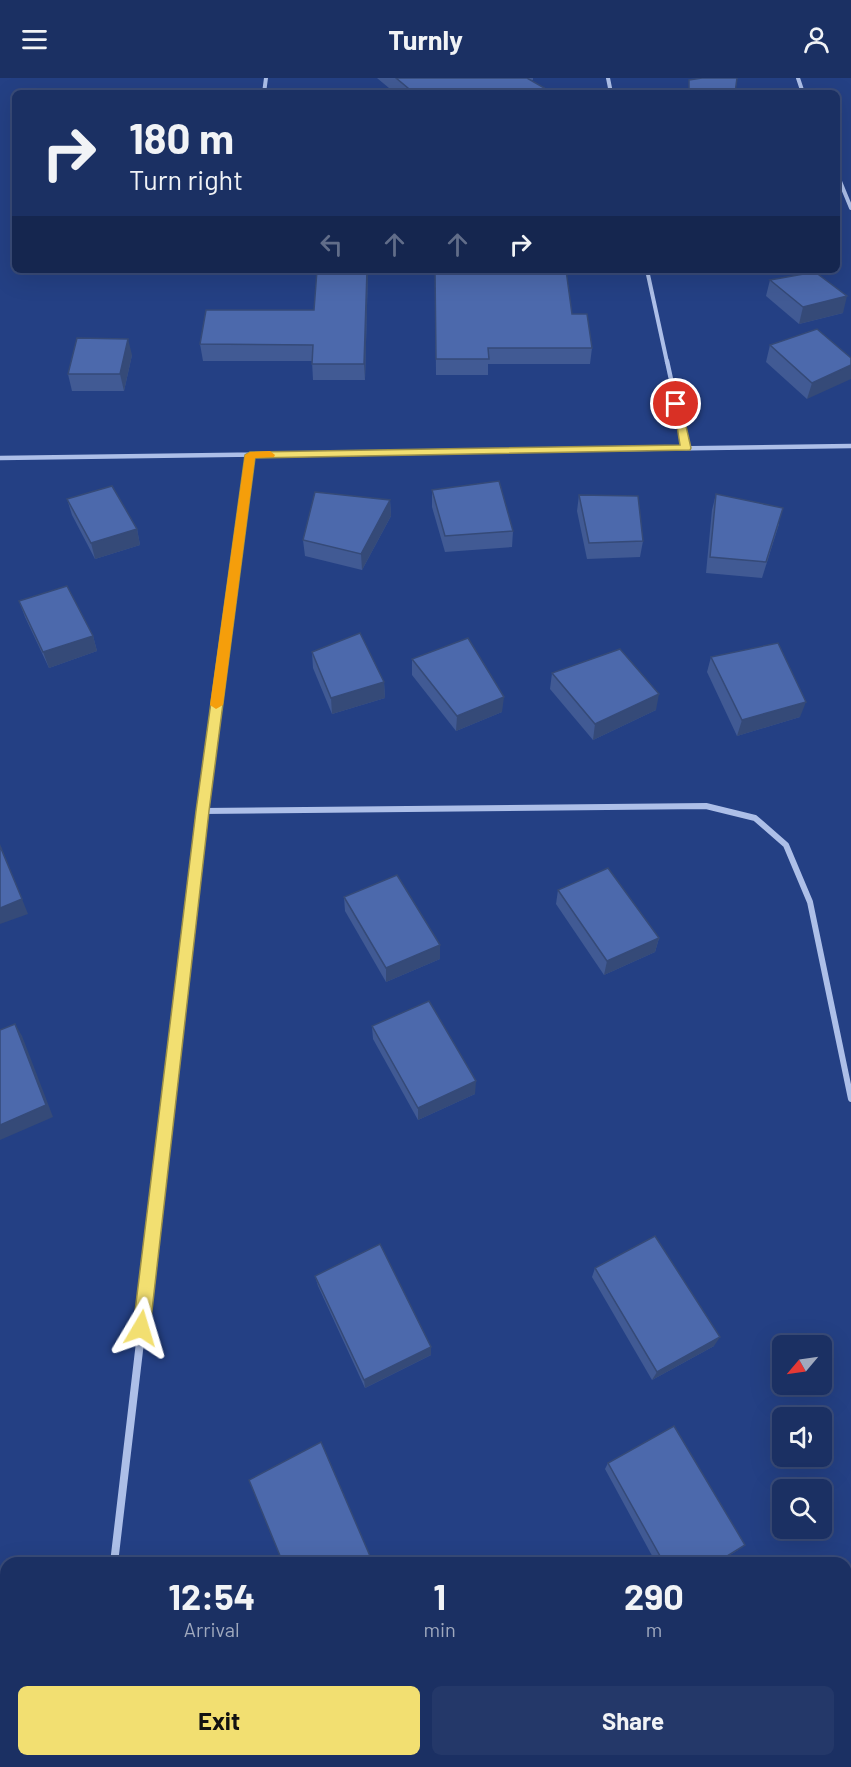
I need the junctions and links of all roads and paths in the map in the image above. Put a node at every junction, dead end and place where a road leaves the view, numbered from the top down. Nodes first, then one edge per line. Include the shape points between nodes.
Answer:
1 (840, 181) edge
2 (851, 208) edge
3 (648, 273) edge
4 (851, 446) edge
5 (686, 448) junction
6 (250, 455) junction
7 (0, 458) edge
8 (202, 811) junction
9 (851, 1099) edge
10 (115, 1557) edge

1 - 2 street
3 - 5 street
4 - 5 street
5 - 6 street
6 - 7 street
6 - 8 street
8 - 9 street via 706,806 754,819 786,845 810,902
8 - 10 street

